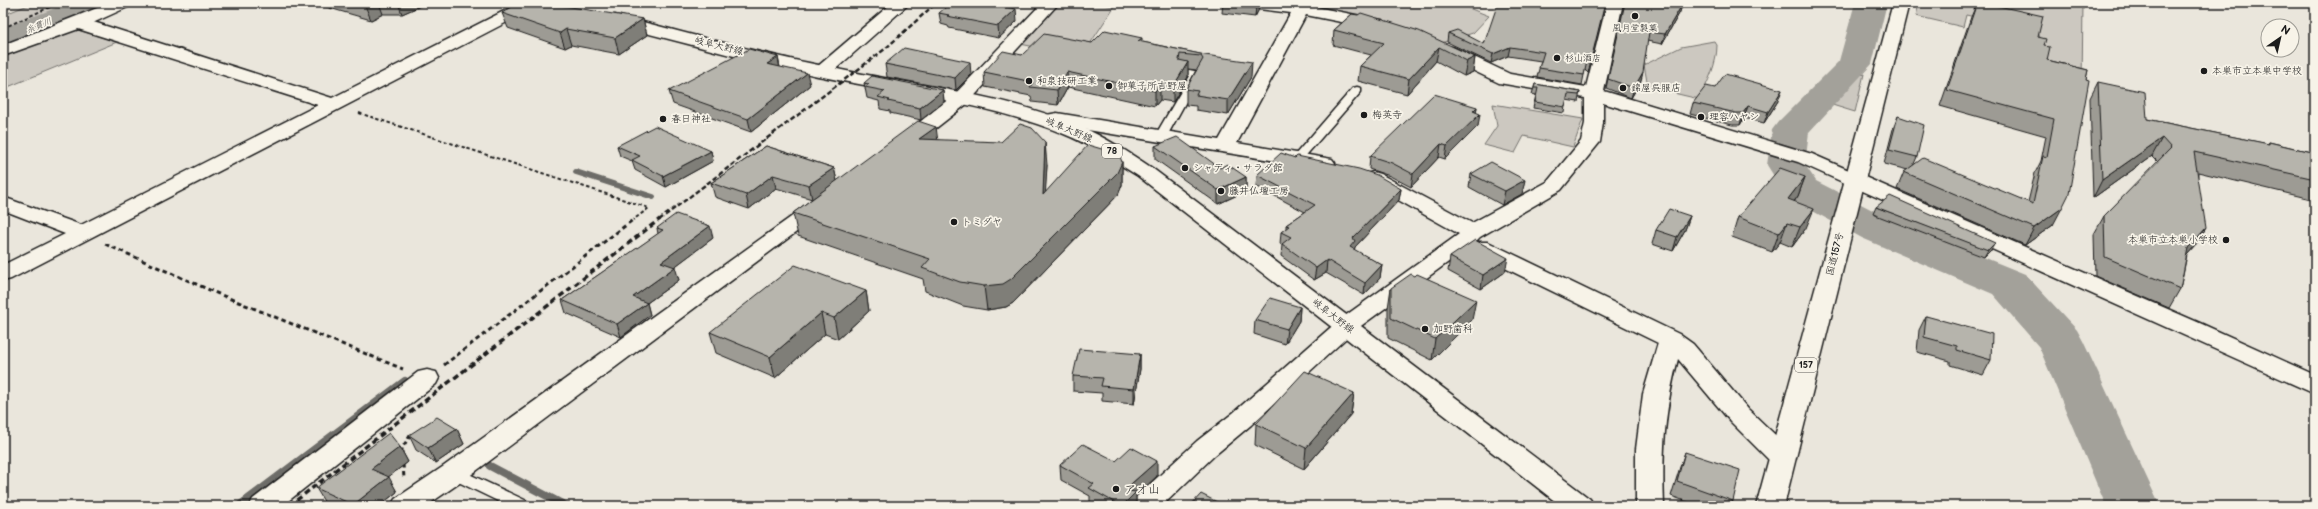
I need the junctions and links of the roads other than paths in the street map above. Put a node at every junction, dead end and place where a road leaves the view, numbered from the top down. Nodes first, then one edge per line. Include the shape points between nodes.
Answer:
1 (124, 3) edge
2 (532, 3) edge
3 (902, 3) edge
4 (1052, 3) edge
5 (1251, 3) edge
6 (1615, 3) edge
7 (1901, 3) edge
8 (1301, 9) junction
9 (598, 16) edge
10 (78, 23) junction
11 (1395, 29) edge
12 (1429, 42) edge
13 (3, 50) edge
14 (823, 71) junction
15 (1184, 72) edge
16 (1357, 90) dead end
17 (1594, 94) junction
18 (961, 99) junction
19 (332, 104) junction
20 (1048, 120) junction
21 (1161, 136) junction
22 (1225, 146) junction
23 (890, 154) edge
24 (1298, 158) junction
25 (1854, 180) junction
26 (835, 194) edge
27 (3, 203) edge
28 (82, 233) junction
29 (1468, 236) junction
30 (3, 274) edge
31 (1346, 326) junction
32 (1671, 340) junction
33 (427, 378) road end
34 (2315, 385) edge
35 (1782, 457) junction
36 (454, 473) junction
37 (408, 504) edge
38 (263, 506) edge
39 (522, 506) edge
40 (1144, 506) edge
41 (1580, 506) edge
42 (1650, 506) edge
43 (1770, 506) edge

1 - 10 main road
2 - 19 main road
3 - 14 main road
4 - 18 main road
5 - 8 main road
6 - 17 main road
7 - 25 main road, 国道157号 / 157
8 - 11 main road
8 - 22 main road
9 - 14 main road, 岐阜大野線 / 78
10 - 13 main road
10 - 19 main road
12 - 17 main road via 1505,79
14 - 18 main road, 岐阜大野線 / 78
15 - 21 lane via 1196,74
16 - 24 lane
17 - 25 main road via 1770,146 1805,158
17 - 29 main road via 1594,123 1590,142 1554,186
18 - 20 main road, 岐阜大野線 / 78
18 - 23 main road
19 - 28 main road
20 - 21 main road via 1057,119
20 - 31 main road, 岐阜大野線 / 78 via 1092,139 1133,163
21 - 22 main road
22 - 24 main road
24 - 29 main road via 1347,169 1382,182
25 - 34 main road via 2194,329
25 - 35 main road, 国道157号 / 157
26 - 36 main road
27 - 28 main road
28 - 30 main road
29 - 31 main road
29 - 32 main road
31 - 40 main road via 1206,448
31 - 41 main road, 岐阜大野線 / 78
32 - 35 main road via 1684,350 1739,415
32 - 42 main road via 1655,402 1649,449
33 - 38 main road
35 - 43 main road, 国道157号 / 157
36 - 37 main road
36 - 39 lane

